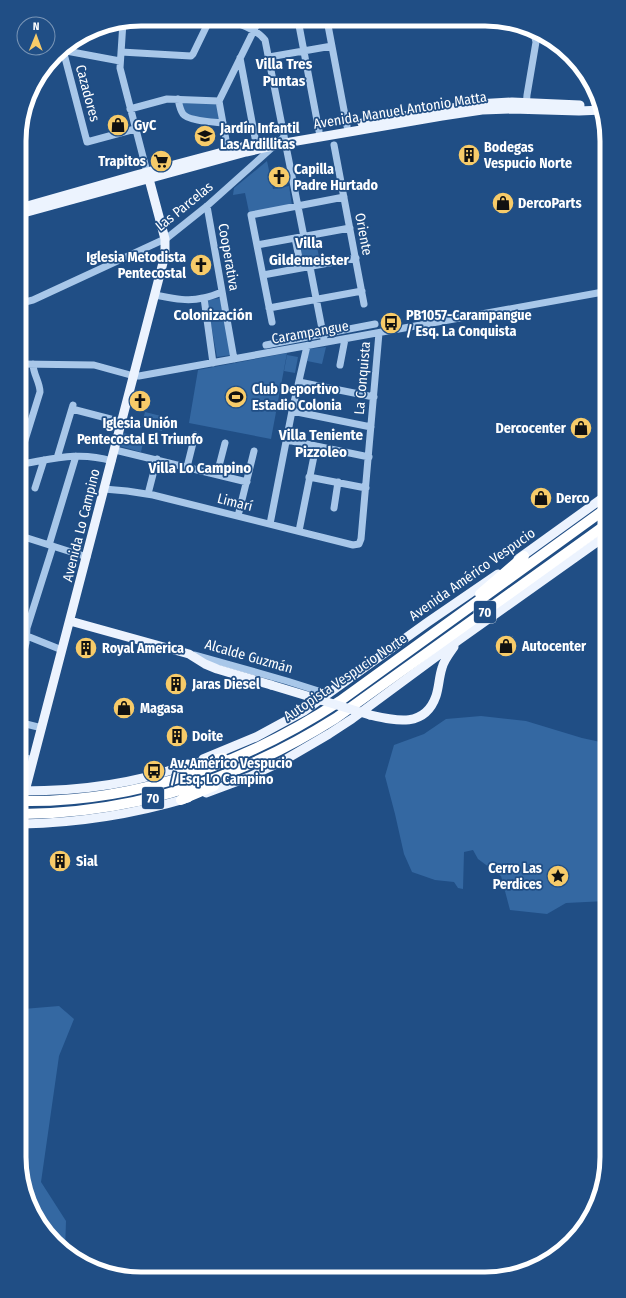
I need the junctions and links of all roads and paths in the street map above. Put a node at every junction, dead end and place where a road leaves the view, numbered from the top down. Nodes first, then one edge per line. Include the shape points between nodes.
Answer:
1 (207, 26) edge
2 (243, 26) edge
3 (256, 26) edge
4 (299, 26) edge
5 (328, 26) edge
6 (123, 27) edge
7 (254, 31) junction
8 (535, 38) edge
9 (332, 46) junction
10 (69, 51) edge
11 (304, 51) junction
12 (121, 52) junction
13 (63, 56) edge
14 (269, 57) junction
15 (240, 58) junction
16 (120, 61) junction
17 (178, 99) junction
18 (219, 101) junction
19 (594, 104) edge
20 (526, 106) junction
21 (130, 109) junction
22 (596, 111) edge
23 (223, 123) junction
24 (347, 126) junction
25 (135, 129) junction
26 (319, 131) junction
27 (282, 142) junction
28 (256, 143) junction
29 (334, 145) dead end
30 (228, 151) junction
31 (148, 176) junction
32 (344, 197) junction
33 (26, 206) edge
34 (207, 206) junction
35 (298, 206) junction
36 (26, 212) edge
37 (350, 228) junction
38 (304, 237) junction
39 (295, 238) junction
40 (166, 239) junction
41 (257, 245) junction
42 (356, 258) junction
43 (310, 267) junction
44 (301, 268) junction
45 (263, 276) junction
46 (362, 291) junction
47 (222, 292) junction
48 (600, 293) edge
49 (155, 295) junction
50 (204, 298) junction
51 (316, 299) junction
52 (26, 302) edge
53 (364, 304) dead end
54 (269, 308) junction
55 (272, 322) dead end
56 (375, 324) dead end
57 (379, 333) junction
58 (323, 334) junction
59 (345, 339) junction
60 (324, 343) junction
61 (266, 345) dead end
62 (307, 346) junction
63 (234, 359) junction
64 (213, 363) junction
65 (26, 364) edge
66 (33, 364) junction
67 (340, 364) dead end
68 (134, 376) junction
69 (299, 382) junction
70 (374, 397) junction
71 (292, 411) junction
72 (122, 422) junction
73 (371, 427) junction
74 (195, 435) dead end
75 (26, 437) edge
76 (287, 440) junction
77 (225, 443) dead end
78 (316, 446) junction
79 (115, 450) junction
80 (254, 451) dead end
81 (76, 456) junction
82 (368, 457) junction
83 (57, 458) junction
84 (156, 459) junction
85 (44, 460) junction
86 (112, 461) junction
87 (26, 463) edge
88 (187, 467) junction
89 (217, 474) junction
90 (310, 477) junction
91 (247, 482) junction
92 (338, 482) junction
93 (35, 488) dead end
94 (366, 488) junction
95 (104, 489) junction
96 (148, 494) junction
97 (600, 500) edge
98 (334, 508) dead end
99 (600, 513) edge
100 (238, 516) junction
101 (270, 524) junction
102 (600, 529) edge
103 (299, 531) junction
104 (26, 538) edge
105 (600, 540) edge
106 (359, 544) joint
107 (51, 545) junction
108 (524, 556) junction
109 (87, 557) junction
110 (454, 620) junction
111 (70, 621) junction
112 (26, 630) edge
113 (26, 636) edge
114 (459, 640) junction
115 (62, 650) junction
116 (189, 654) junction
117 (328, 694) junction
118 (26, 723) edge
119 (42, 728) junction
120 (268, 743) junction
121 (277, 752) junction
122 (26, 758) edge
123 (33, 760) junction
124 (181, 767) junction
125 (26, 784) edge
126 (26, 791) edge
127 (181, 800) junction
128 (26, 801) edge
129 (26, 814) edge
130 (26, 824) edge

1 - 12 street via 191,56
2 - 7 street
3 - 7 street
4 - 11 street
5 - 9 street
6 - 12 street
7 - 14 street via 264,38
7 - 15 street
8 - 20 street
9 - 11 street
9 - 24 street
10 - 16 street
11 - 14 street
11 - 26 street
12 - 16 street
13 - 25 street, Cazadores via 87,142
14 - 27 street
15 - 18 street
15 - 28 street
16 - 21 street
17 - 18 street
17 - 21 street
17 - 23 street via 185,117
18 - 23 street
19 - 20 main road, Avenida Manuel Antonio Matta
20 - 22 main road, Avenida Manuel Antonio Matta via 579,112
20 - 24 main road, Avenida Manuel Antonio Matta via 494,102 476,104
20 - 27 main road, Avenida Manuel Antonio Matta via 469,111
21 - 25 street
23 - 30 street
24 - 26 main road, Avenida Manuel Antonio Matta
25 - 31 street
26 - 27 main road, Avenida Manuel Antonio Matta
27 - 28 main road, Avenida Manuel Antonio Matta
27 - 31 main road, Avenida Manuel Antonio Matta
27 - 34 street, Las Parcelas
27 - 35 street
28 - 30 main road, Avenida Manuel Antonio Matta
29 - 32 street, Oriente
30 - 31 main road, Avenida Manuel Antonio Matta
31 - 33 main road, Avenida Manuel Antonio Matta
31 - 36 main road, Avenida Manuel Antonio Matta
31 - 40 main road, Avenida Lo Campino
32 - 35 street
32 - 37 street, Oriente
34 - 40 street, Las Parcelas
34 - 47 street, Cooperativa
35 - 38 street
35 - 41 street via 251,215
37 - 38 street
37 - 42 street, Oriente
38 - 39 street
39 - 41 street
39 - 44 street
40 - 49 main road, Avenida Lo Campino via 165,255
40 - 52 street, Las Parcelas
41 - 45 street
42 - 43 street
42 - 46 street, Oriente
43 - 44 street
43 - 51 street
44 - 45 street
45 - 54 street
46 - 51 street
46 - 53 street, Oriente
47 - 50 street
47 - 63 street, Cooperativa
48 - 57 street, Carampangue
49 - 50 street via 187,300
49 - 68 main road, Avenida Lo Campino
50 - 64 street
51 - 54 street
51 - 58 street
54 - 55 street
56 - 58 street, Carampangue
57 - 59 street, Carampangue
57 - 70 street, La Conquista
58 - 60 street
58 - 61 street, Carampangue
59 - 60 street, Carampangue
59 - 67 street
60 - 62 street, Carampangue
62 - 63 street, Carampangue
62 - 69 street
63 - 64 street, Carampangue
64 - 68 street, Carampangue
65 - 66 street, Carampangue
66 - 68 street, Carampangue via 94,365
66 - 75 street via 40,392
68 - 72 main road, Avenida Lo Campino
69 - 70 street
69 - 71 street
70 - 73 street, La Conquista
71 - 73 street
71 - 76 street
72 - 79 main road, Avenida Lo Campino
72 - 83 street via 73,407
73 - 82 street, La Conquista
74 - 88 street
76 - 78 street
76 - 101 street
77 - 89 street
78 - 82 street
78 - 90 street
79 - 84 street
79 - 86 main road, Avenida Lo Campino
80 - 91 street
81 - 83 street
81 - 86 street via 94,456
81 - 107 street
82 - 94 street, La Conquista
83 - 85 street
84 - 88 street
84 - 96 street
85 - 87 street
85 - 93 street
86 - 95 main road, Avenida Lo Campino
88 - 89 street
89 - 91 street
90 - 92 street
90 - 103 street
91 - 100 street
92 - 94 street
92 - 98 street
94 - 106 street, La Conquista
95 - 96 street, Limarí
95 - 109 main road, Avenida Lo Campino
96 - 100 street, Limarí
97 - 108 main road, Avenida Américo Vespucio
99 - 110 highway, Autopista Vespucio Norte / 70
100 - 101 street, Limarí
101 - 103 street, Limarí
102 - 121 highway, Autopista Vespucio Norte / 70 via 342,713
103 - 106 street, Limarí via 353,545
104 - 107 street
105 - 114 main road
107 - 109 street
107 - 112 street
108 - 110 highway
108 - 117 main road, Avenida Américo Vespucio
109 - 111 main road, Avenida Lo Campino
110 - 120 highway, Autopista Vespucio Norte / 70 via 335,704
111 - 115 main road, Avenida Lo Campino
111 - 116 main road, Alcalde Guzmán
113 - 115 street
114 - 116 main road, bridge via 443,664 431,706 414,719 402,721 370,715 271,686 217,669
114 - 127 main road via 316,743 249,777
115 - 119 main road, Avenida Lo Campino
116 - 117 street, Alcalde Guzmán
117 - 124 main road, Avenida Américo Vespucio via 260,735
118 - 119 street
119 - 123 main road, Avenida Lo Campino
120 - 124 highway via 225,757
120 - 128 highway, Autopista Vespucio Norte / 70 via 213,767 147,787 80,798
121 - 127 highway via 240,774
121 - 129 highway, Autopista Vespucio Norte / 70 via 212,780 151,798 89,810
122 - 123 street
123 - 125 main road, Avenida Lo Campino
124 - 126 main road, Avenida Américo Vespucio via 98,786
127 - 130 main road via 103,818

